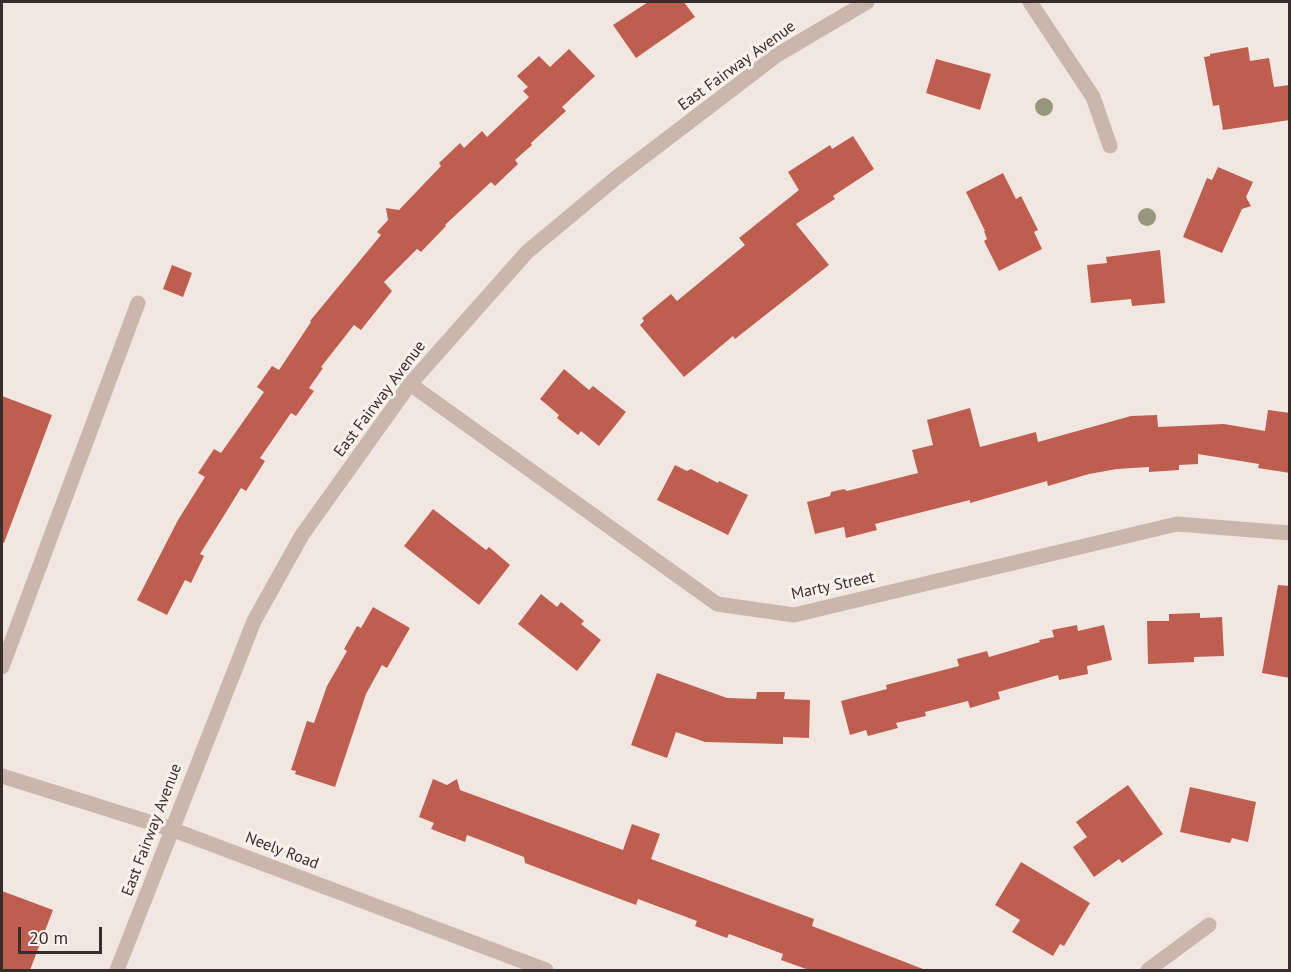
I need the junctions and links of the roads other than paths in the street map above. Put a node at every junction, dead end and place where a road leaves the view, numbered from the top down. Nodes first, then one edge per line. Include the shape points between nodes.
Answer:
1 (867, 2) edge
2 (1030, 2) edge
3 (1110, 146) dead end
4 (138, 303) dead end
5 (410, 384) junction
6 (1290, 533) edge
7 (2, 667) edge
8 (2, 776) edge
9 (171, 829) junction
10 (1209, 926) dead end
11 (117, 970) edge
12 (546, 970) edge
13 (1149, 970) edge

1 - 5 street, East Fairway Avenue via 777,56 617,177 527,252
2 - 3 street via 1093,96
4 - 7 street
5 - 6 street, Marty Street via 717,604 794,615 1177,524
5 - 9 street, East Fairway Avenue via 302,535 254,621
8 - 9 street, Neely Road
9 - 11 street, East Fairway Avenue
9 - 12 street, Neely Road
10 - 13 street

